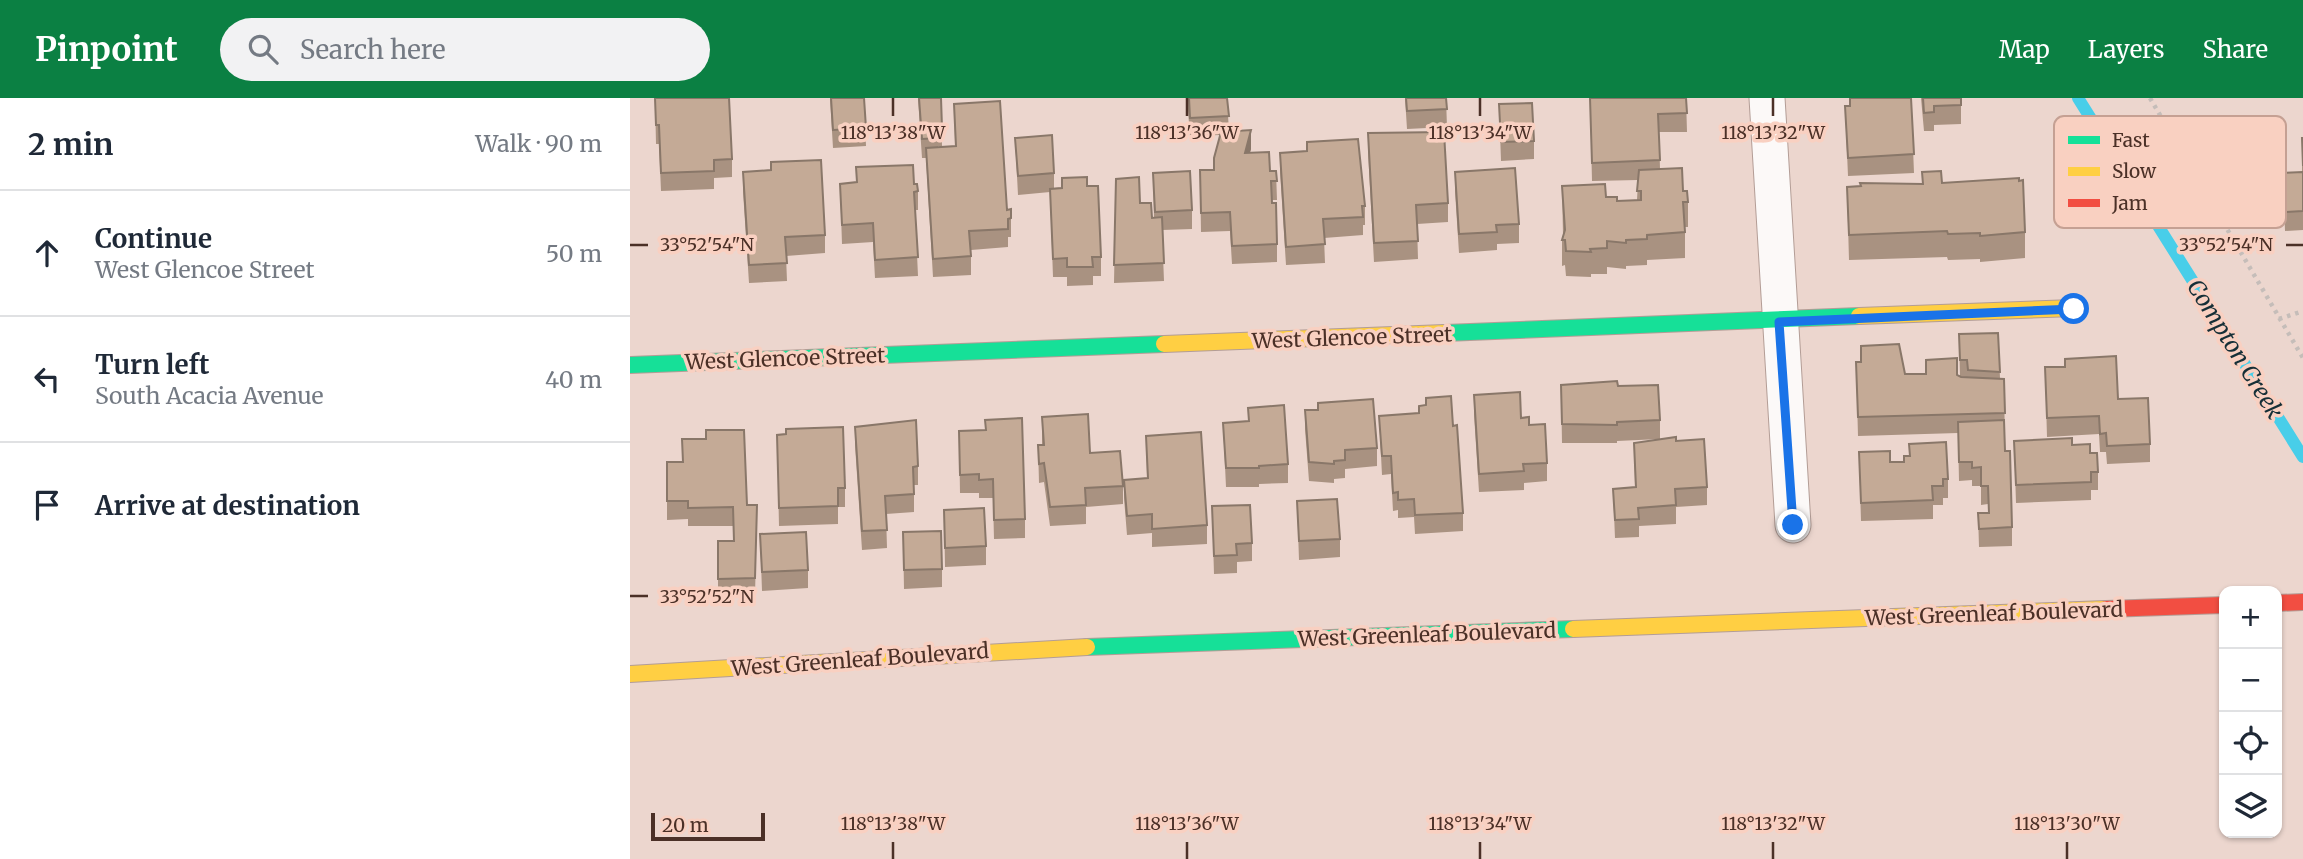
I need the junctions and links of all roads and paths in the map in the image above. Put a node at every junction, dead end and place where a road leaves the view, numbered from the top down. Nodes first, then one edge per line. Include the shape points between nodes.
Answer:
1 (1767, 98) edge
2 (2150, 98) edge
3 (2161, 116) edge
4 (2226, 228) edge
5 (2074, 309) dead end
6 (2303, 311) edge
7 (2279, 319) junction
8 (1779, 322) junction
9 (2303, 358) edge
10 (630, 365) edge
11 (1793, 525) dead end
12 (2303, 602) edge
13 (2282, 603) edge
14 (2219, 605) edge
15 (630, 674) edge

1 - 8 street
2 - 3 path
4 - 7 path
5 - 8 street, West Glencoe Street
6 - 7 path
7 - 9 path
8 - 10 street, West Glencoe Street
8 - 11 street
12 - 13 street
14 - 15 street, West Greenleaf Boulevard via 1012,650

